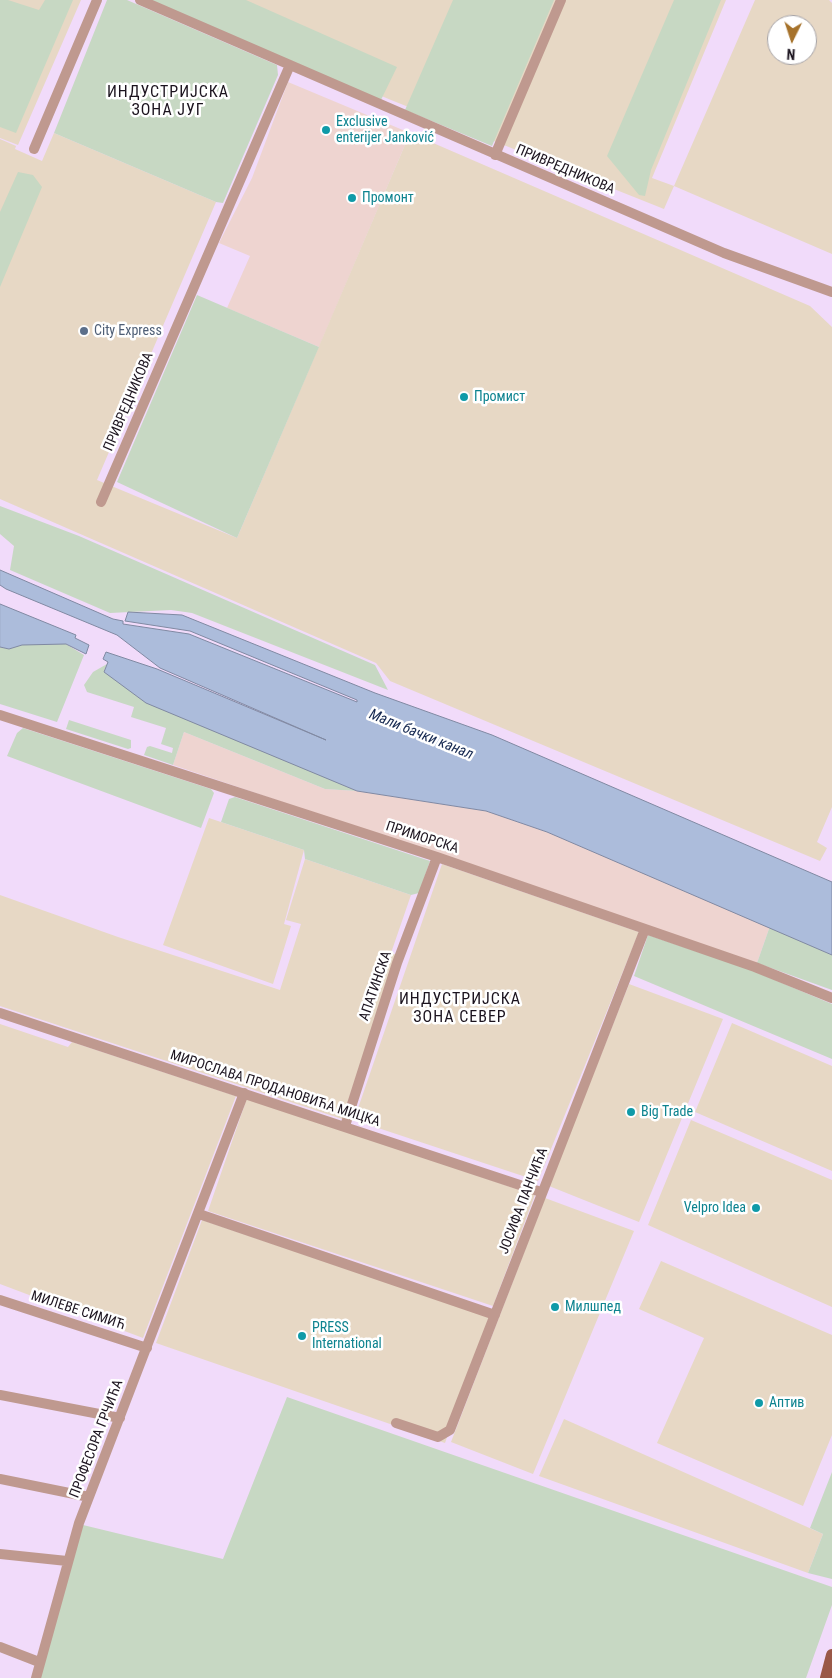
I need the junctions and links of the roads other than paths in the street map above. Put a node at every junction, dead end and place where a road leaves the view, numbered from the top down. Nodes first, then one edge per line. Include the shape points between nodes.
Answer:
1 (97, 0) edge
2 (140, 0) edge
3 (562, 0) edge
4 (290, 65) junction
5 (34, 149) dead end
6 (495, 155) junction
7 (832, 292) edge
8 (101, 502) dead end
9 (0, 715) edge
10 (437, 857) junction
11 (645, 929) junction
12 (832, 998) edge
13 (0, 1013) edge
14 (244, 1093) junction
15 (345, 1126) junction
16 (541, 1192) junction
17 (198, 1214) junction
18 (0, 1300) edge
19 (495, 1315) junction
20 (147, 1348) junction
21 (0, 1395) edge
22 (120, 1418) junction
23 (396, 1423) dead end
24 (0, 1479) edge
25 (89, 1497) junction
26 (0, 1554) edge
27 (67, 1561) junction
28 (0, 1647) edge
29 (832, 1655) edge
30 (39, 1662) junction
31 (36, 1678) edge
32 (826, 1678) edge

1 - 5 street
2 - 4 street, ПРИВРЕДНИКОВА
3 - 6 street
4 - 6 street, ПРИВРЕДНИКОВА
4 - 8 street, ПРИВРЕДНИКОВА
6 - 7 street, ПРИВРЕДНИКОВА via 724,253
9 - 10 street, ПРИМОРСКА
10 - 11 street, ПРИМОРСКА
10 - 15 street, АПАТИНСКА via 397,963
11 - 12 street, ПРИМОРСКА
11 - 16 street, ЈОСИФА ПАНЧИЋА
13 - 14 street, МИРОСЛАВА ПРОДАНОВИЋА МИЦКА
14 - 15 street, МИРОСЛАВА ПРОДАНОВИЋА МИЦКА
14 - 17 street, ПРОФЕСОРА ГРЧИЋА
15 - 16 street, МИРОСЛАВА ПРОДАНОВИЋА МИЦКА
16 - 19 street, ЈОСИФА ПАНЧИЋА
17 - 19 street
17 - 20 street, ПРОФЕСОРА ГРЧИЋА
18 - 20 street, МИЛЕВЕ СИМИЋ
19 - 23 street, ЈОСИФА ПАНЧИЋА via 450,1430 438,1437
20 - 22 street, ПРОФЕСОРА ГРЧИЋА
21 - 22 street
22 - 25 street, ПРОФЕСОРА ГРЧИЋА
24 - 25 street
25 - 27 street, ПРОФЕСОРА ГРЧИЋА
26 - 27 street
27 - 30 street, ПРОФЕСОРА ГРЧИЋА
28 - 30 street
29 - 32 main road
30 - 31 street, ПРОФЕСОРА ГРЧИЋА

